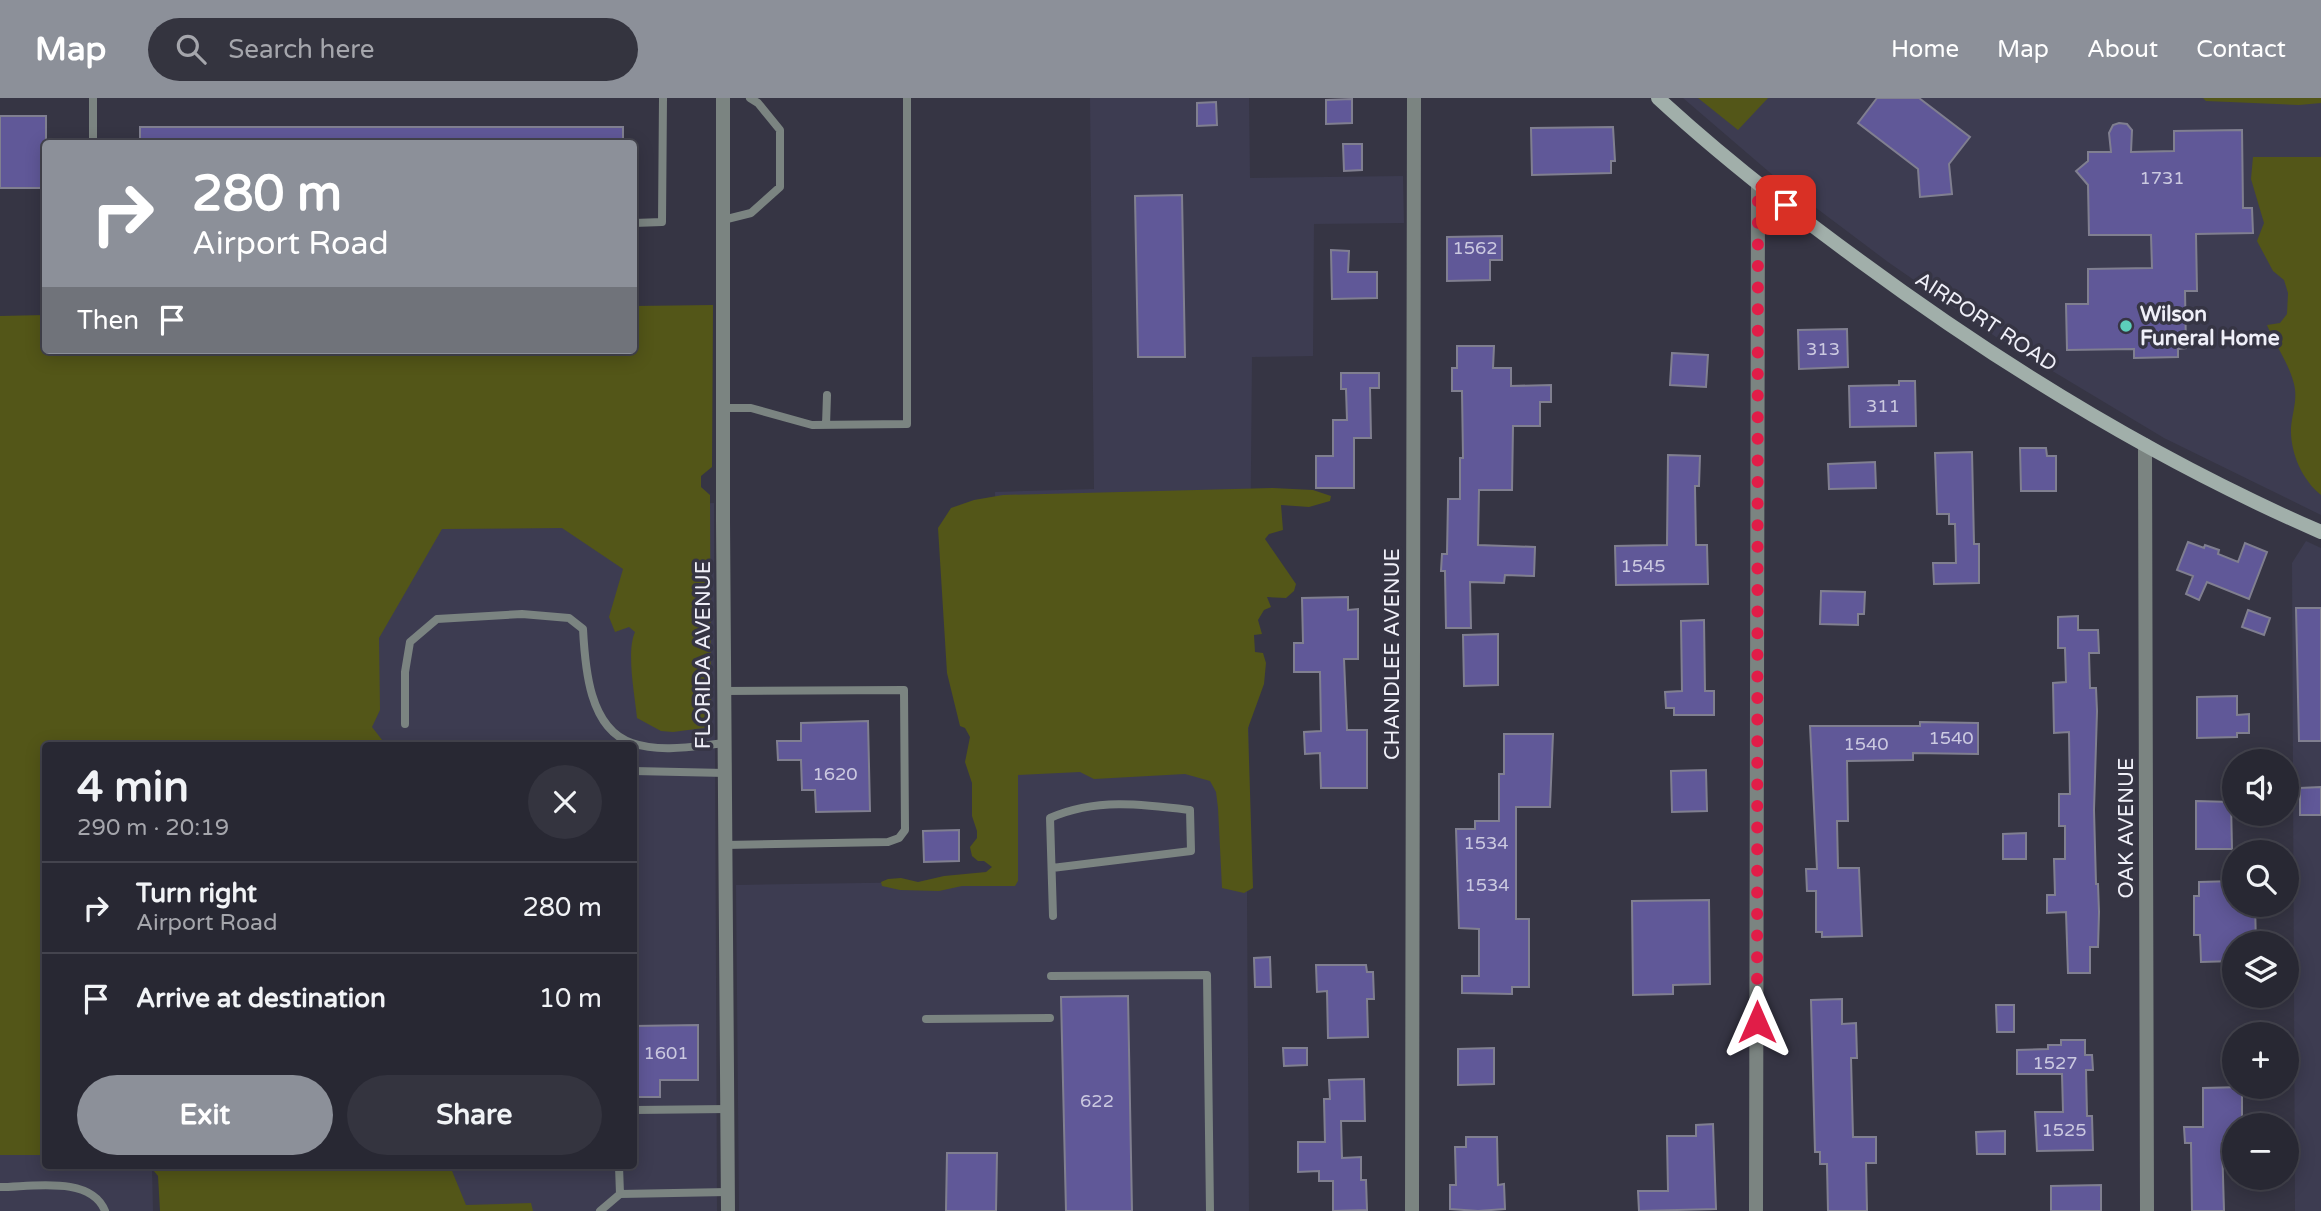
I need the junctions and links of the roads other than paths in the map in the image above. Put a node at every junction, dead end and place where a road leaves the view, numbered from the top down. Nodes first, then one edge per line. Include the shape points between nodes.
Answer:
1 (93, 98) edge
2 (663, 98) edge
3 (723, 98) edge
4 (750, 98) edge
5 (907, 98) edge
6 (1414, 98) edge
7 (1658, 98) edge
8 (93, 140) edge
9 (1758, 184) junction
10 (723, 220) junction
11 (637, 223) edge
12 (827, 395) dead end
13 (723, 408) junction
14 (826, 425) junction
15 (2145, 445) junction
16 (2321, 532) edge
17 (724, 691) junction
18 (405, 724) dead end
19 (630, 742) edge
20 (724, 743) junction
21 (637, 744) edge
22 (637, 771) edge
23 (725, 773) junction
24 (726, 845) junction
25 (1052, 868) junction
26 (1053, 916) dead end
27 (1051, 976) dead end
28 (1050, 1018) dead end
29 (926, 1019) dead end
30 (637, 1110) edge
31 (727, 1110) junction
32 (619, 1169) edge
33 (0, 1187) edge
34 (728, 1192) junction
35 (620, 1194) junction
36 (105, 1211) edge
37 (600, 1211) edge
38 (728, 1211) edge
39 (1210, 1211) edge
40 (1412, 1211) edge
41 (1756, 1211) edge
42 (2147, 1211) edge

1 - 8 lane
2 - 11 lane via 662,222
3 - 10 street, FLORIDA AVENUE
4 - 10 lane via 780,130 780,187 751,213
5 - 14 lane via 907,424
6 - 40 street, CHANDLEE AVENUE
7 - 9 main road, AIRPORT ROAD
9 - 15 main road, AIRPORT ROAD via 1949,324
9 - 41 street
10 - 13 street, FLORIDA AVENUE
12 - 14 lane
13 - 14 lane via 751,408 801,423
13 - 17 street, FLORIDA AVENUE
15 - 16 main road, AIRPORT ROAD
15 - 42 street, OAK AVENUE
17 - 20 street, FLORIDA AVENUE
17 - 24 lane via 904,690 905,830 899,838 888,842
18 - 19 lane via 410,642 437,619 522,614 569,618 583,629 591,692 606,725
20 - 21 lane via 670,748
20 - 23 street, FLORIDA AVENUE
22 - 23 lane
23 - 24 street, FLORIDA AVENUE
24 - 31 street, FLORIDA AVENUE
25 - 25 lane via 1050,818 1068,810 1102,803 1190,810 1191,851
25 - 26 lane
27 - 39 lane via 1207,975
28 - 29 lane
30 - 31 lane
31 - 34 street, FLORIDA AVENUE
32 - 35 lane
33 - 36 lane via 75,1186 91,1192
34 - 35 lane
34 - 38 street, FLORIDA AVENUE
35 - 37 lane

